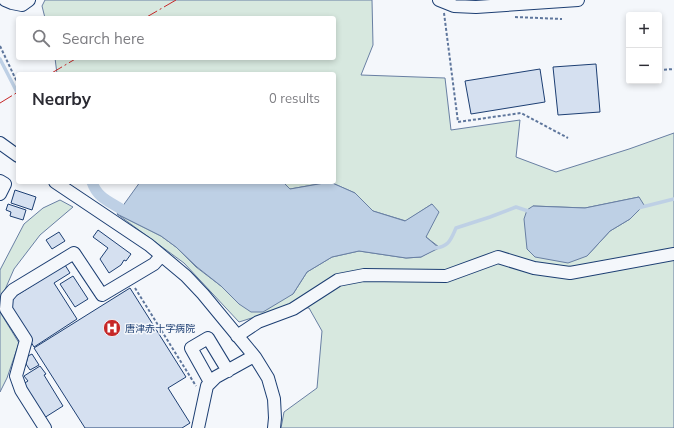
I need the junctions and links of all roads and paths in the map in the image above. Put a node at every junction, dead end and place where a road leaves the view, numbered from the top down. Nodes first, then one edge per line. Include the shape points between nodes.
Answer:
1 (5, 0) edge
2 (29, 0) edge
3 (578, 0) edge
4 (441, 1) edge
5 (0, 46) edge
6 (674, 69) edge
7 (662, 70) edge
8 (16, 80) edge
9 (568, 138) dead end
10 (0, 143) edge
11 (16, 155) edge
12 (0, 181) edge
13 (58, 184) edge
14 (0, 194) edge
15 (674, 254) edge
16 (161, 256) junction
17 (133, 285) dead end
18 (237, 336) junction
19 (254, 356) junction
20 (228, 371) junction
21 (210, 382) junction
22 (200, 392) dead end
23 (45, 428) edge
24 (198, 428) edge
25 (274, 428) edge

1 - 2 street via 22,5
3 - 4 street via 476,7 454,6
4 - 9 path via 458,122 521,113
5 - 8 path
6 - 7 path
10 - 11 street
12 - 14 street via 5,184
13 - 16 street via 149,245
15 - 18 street via 570,273 534,268 498,257 446,276 364,274 338,280 292,309 258,322
16 - 18 street via 186,276
16 - 23 street via 154,264 102,295 74,253 13,290 8,297 6,309 26,340 16,376 21,390
17 - 22 path
18 - 19 street
19 - 20 street
19 - 25 street via 268,378 274,399
20 - 21 street
20 - 21 street via 208,338 191,348
21 - 24 street

